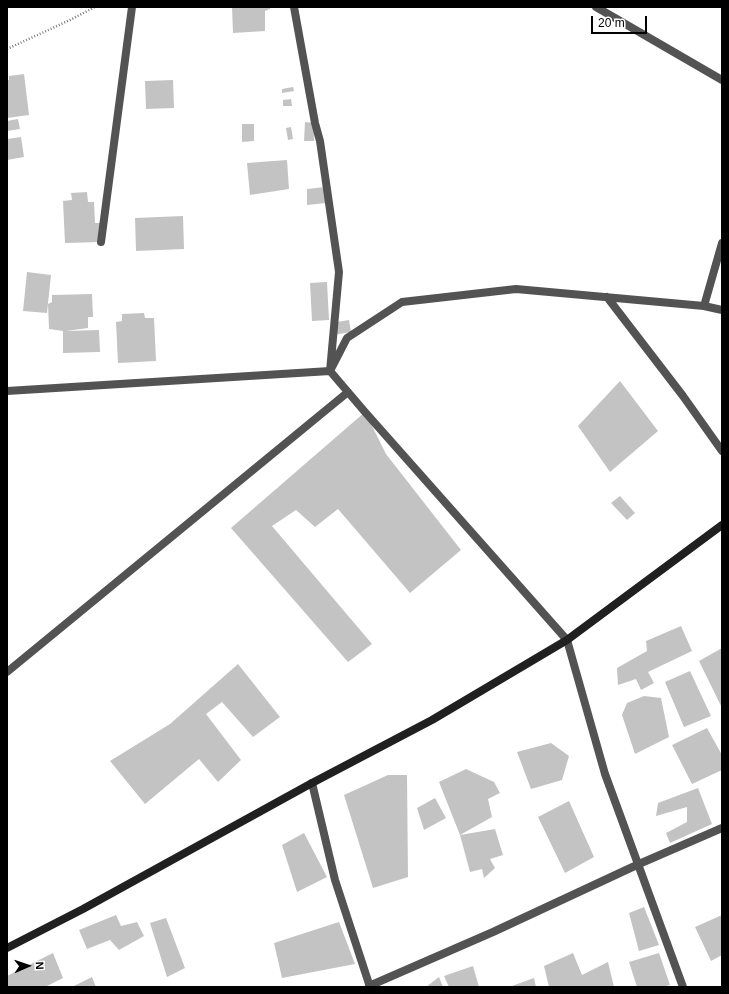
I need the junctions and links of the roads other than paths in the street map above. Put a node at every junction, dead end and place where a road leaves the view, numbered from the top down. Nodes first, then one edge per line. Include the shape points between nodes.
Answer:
1 (132, 7) edge
2 (294, 7) edge
3 (596, 7) edge
4 (722, 80) edge
5 (101, 242) dead end
6 (722, 243) edge
7 (607, 297) junction
8 (704, 306) junction
9 (722, 310) edge
10 (330, 371) junction
11 (7, 391) edge
12 (348, 392) junction
13 (722, 452) edge
14 (722, 525) edge
15 (566, 640) junction
16 (7, 672) edge
17 (312, 784) junction
18 (722, 828) edge
19 (639, 864) junction
20 (7, 948) edge
21 (369, 987) edge
22 (683, 987) edge

1 - 5 street
2 - 10 street via 320,141 339,272
3 - 4 street
6 - 8 street
7 - 8 street
7 - 10 street via 516,289 402,302 347,338
7 - 13 street via 683,396
8 - 9 street
10 - 11 street
10 - 12 street
12 - 15 street
12 - 16 street
14 - 15 main road
15 - 17 main road via 432,720
15 - 19 street via 605,774
17 - 20 main road
17 - 21 street via 335,880
18 - 19 street
19 - 21 street
19 - 22 street

